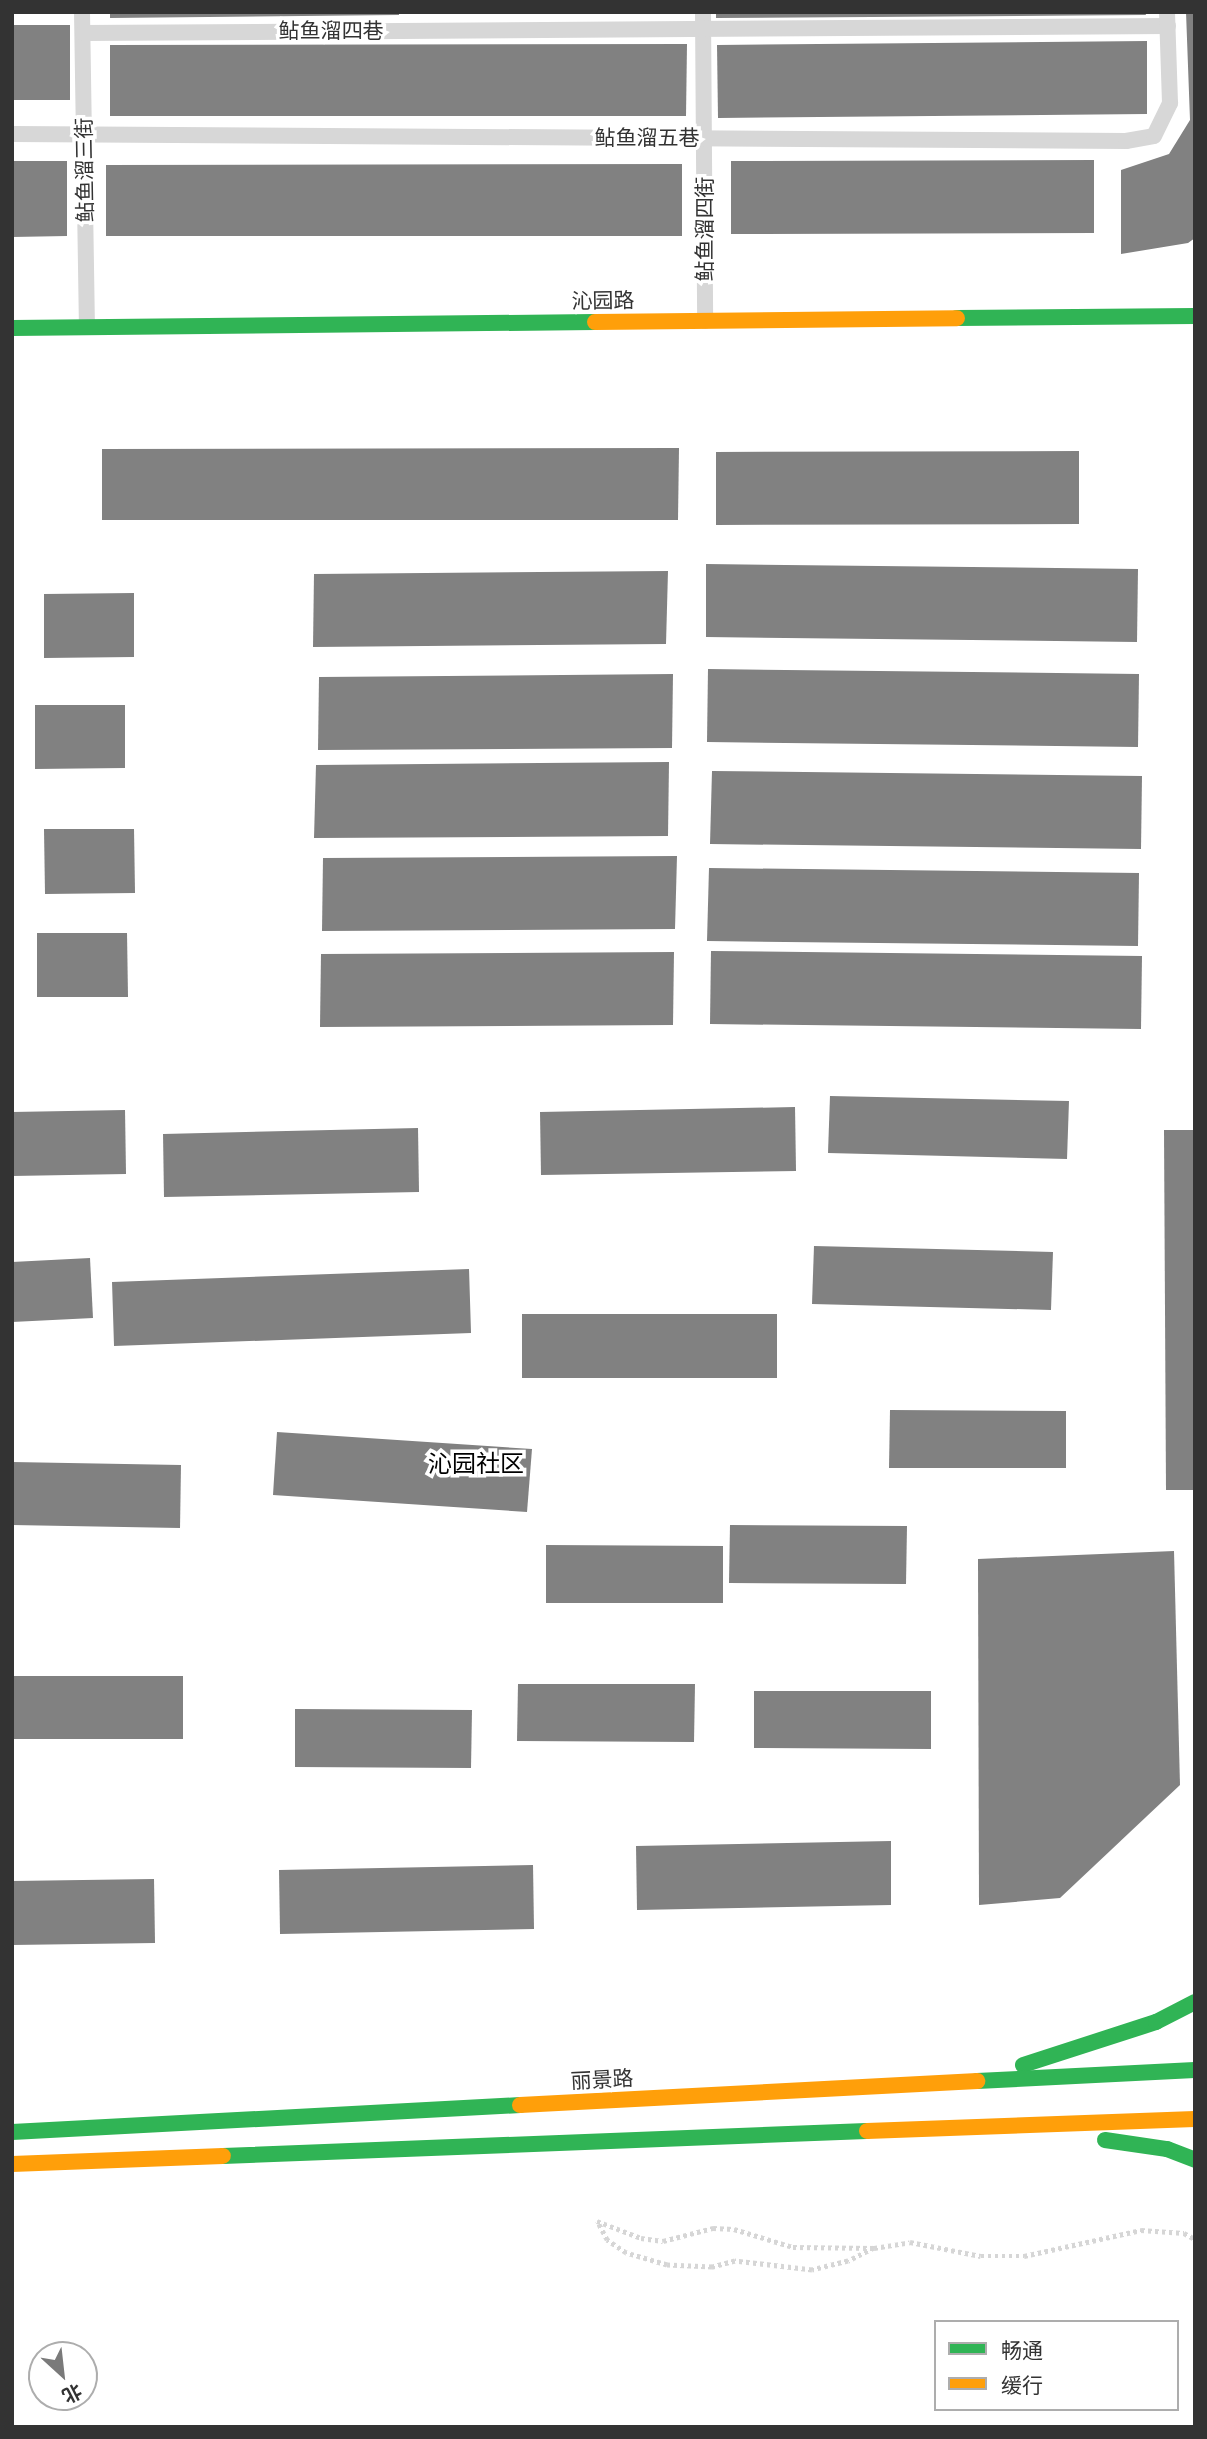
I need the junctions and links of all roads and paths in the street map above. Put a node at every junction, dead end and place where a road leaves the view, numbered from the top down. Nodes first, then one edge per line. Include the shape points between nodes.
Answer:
1 (82, 12) edge
2 (1168, 19) edge
3 (704, 20) edge
4 (83, 33) junction
5 (12, 134) edge
6 (85, 135) junction
7 (704, 138) junction
8 (1195, 316) edge
9 (705, 321) junction
10 (12, 327) edge
11 (87, 327) junction
12 (1195, 2001) edge
13 (1195, 2070) edge
14 (973, 2081) junction
15 (1195, 2119) edge
16 (1006, 2126) junction
17 (12, 2132) edge
18 (1195, 2160) edge
19 (12, 2164) edge
20 (1195, 2239) edge
21 (874, 2248) junction

1 - 4 lane, 鲇鱼溜三街
2 - 3 lane, 鲇鱼溜四巷
2 - 7 lane, 鲇鱼溜五巷 via 1170,103 1154,136 1126,141
3 - 4 lane, 鲇鱼溜四巷
3 - 7 lane, 鲇鱼溜四街
4 - 6 lane, 鲇鱼溜三街
5 - 6 lane, 鲇鱼溜五巷
6 - 7 lane, 鲇鱼溜五巷
6 - 11 lane, 鲇鱼溜三街
7 - 9 lane, 鲇鱼溜四街
8 - 9 street, 沁园路
9 - 11 street, 沁园路
10 - 11 street, 沁园路
12 - 14 street via 1156,2022
13 - 14 street, 丽景路
14 - 17 street, 丽景路
15 - 16 street
16 - 18 street via 1167,2149
16 - 19 street
20 - 21 path via 1184,2233 1141,2230 1024,2256 981,2256 910,2242
21 - 21 path via 848,2261 812,2270 735,2261 712,2267 667,2265 626,2253 607,2240 597,2221 641,2238 663,2241 713,2228 734,2229 793,2247

